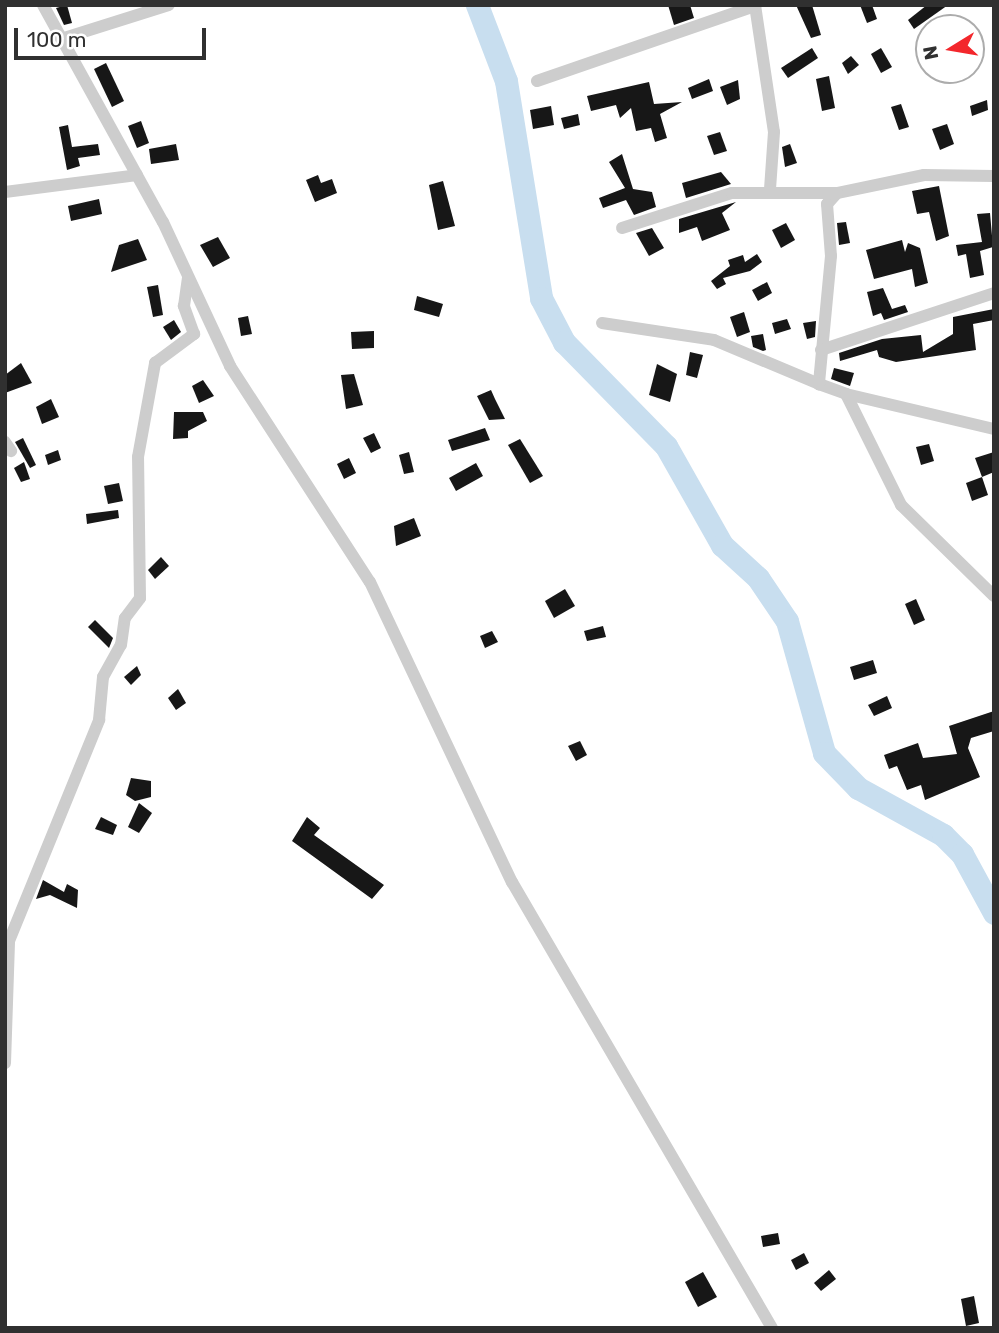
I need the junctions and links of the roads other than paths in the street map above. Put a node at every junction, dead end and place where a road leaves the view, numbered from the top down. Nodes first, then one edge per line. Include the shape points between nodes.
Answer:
1 (43, 5) edge
2 (169, 5) edge
3 (755, 6) edge
4 (61, 39) junction
5 (537, 81) dead end
6 (137, 175) junction
7 (994, 176) edge
8 (770, 189) junction
9 (5, 192) edge
10 (837, 193) junction
11 (622, 228) dead end
12 (189, 274) junction
13 (994, 293) edge
14 (602, 323) dead end
15 (821, 350) junction
16 (820, 384) junction
17 (846, 394) junction
18 (994, 429) edge
19 (994, 596) edge
20 (5, 1063) edge
21 (772, 1328) edge

1 - 4 street
2 - 4 street
3 - 5 street
3 - 8 street via 774,132
4 - 6 street
6 - 9 street
6 - 12 street
7 - 10 street via 924,175
8 - 10 street
8 - 11 street via 732,193
10 - 15 street via 827,204 831,256
12 - 20 street via 184,306 194,334 155,363 138,457 140,598 103,677 99,720 9,941
12 - 21 street via 230,366 370,582 512,882
13 - 15 street
14 - 16 street via 714,340
15 - 16 street
16 - 17 street
17 - 18 street
17 - 19 street via 901,505

